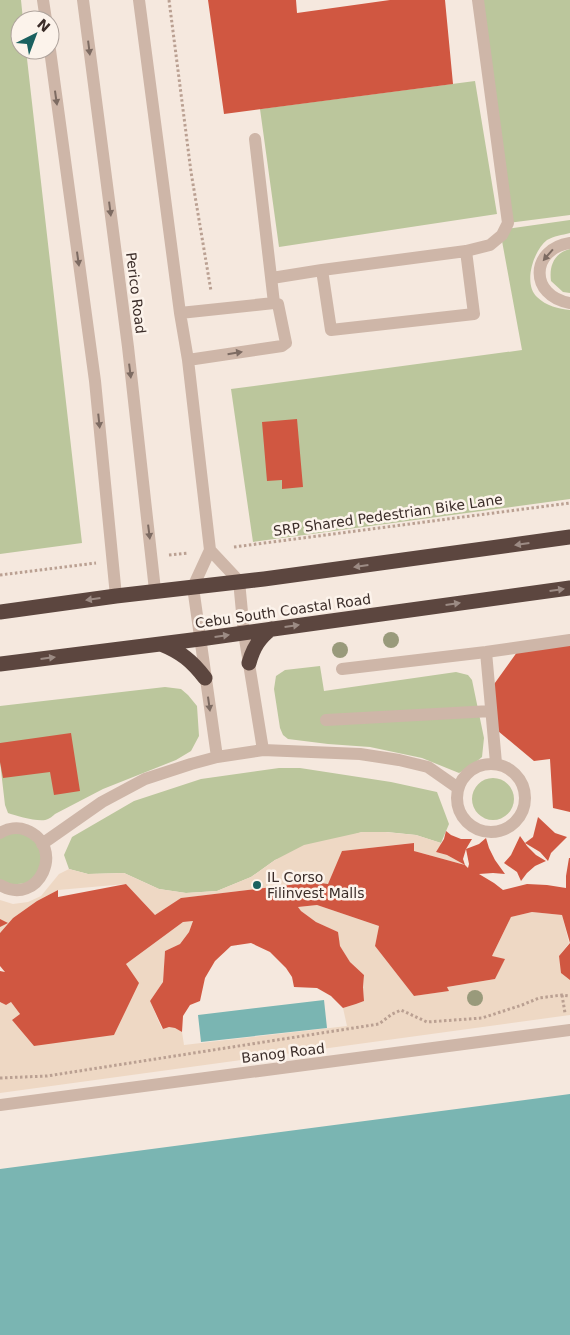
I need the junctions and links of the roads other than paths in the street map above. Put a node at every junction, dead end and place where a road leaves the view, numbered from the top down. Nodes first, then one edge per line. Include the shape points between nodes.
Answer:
1 (83, 0) edge
2 (139, 0) edge
3 (478, 0) edge
4 (51, 60) edge
5 (255, 139) dead end
6 (570, 243) edge
7 (466, 251) junction
8 (322, 270) junction
9 (272, 278) junction
10 (274, 303) junction
11 (570, 303) edge
12 (180, 313) junction
13 (188, 360) junction
14 (570, 537) edge
15 (210, 550) junction
16 (239, 581) junction
17 (193, 587) junction
18 (570, 588) edge
19 (155, 590) junction
20 (116, 596) junction
21 (0, 612) edge
22 (271, 629) junction
23 (244, 633) junction
24 (200, 639) junction
25 (570, 640) edge
26 (161, 644) junction
27 (486, 652) junction
28 (248, 663) junction
29 (0, 664) edge
30 (342, 669) dead end
31 (205, 678) junction
32 (491, 711) junction
33 (326, 720) dead end
34 (263, 750) junction
35 (217, 758) junction
36 (496, 763) junction
37 (458, 788) junction
38 (1, 828) edge
39 (42, 844) junction
40 (0, 885) edge
41 (570, 1030) edge
42 (0, 1104) edge

1 -> 19 street, Perico Road via 128,347
2 - 12 street
3 - 7 street via 508,223 502,235 490,245
4 -> 20 street via 94,381
5 - 9 street
6 -> 11 street via 550,251 540,269 544,289 560,302
7 - 8 street
7 - 8 street via 474,314 331,330
8 - 9 street
9 - 10 street
10 - 12 street
13 -> 10 street via 282,346 286,343 278,304
12 - 13 street
13 - 15 street
14 -> 16 highway
15 - 16 street
15 - 17 street
16 - 17 highway
16 - 23 street
17 - 19 highway
17 - 24 street
22 -> 18 highway, Cebu South Coastal Road
19 - 20 highway
20 -> 21 highway
22 - 23 highway, Cebu South Coastal Road
22 - 28 highway via 257,642
24 -> 23 highway, Cebu South Coastal Road
23 - 28 street
24 - 26 highway, Cebu South Coastal Road
24 - 31 street
25 - 27 street
29 -> 26 highway, Cebu South Coastal Road
26 - 31 highway via 189,659
27 - 30 street
27 - 32 street
28 - 34 street
31 -> 35 street
32 - 33 street
32 - 36 street
34 - 35 street
34 - 37 street via 360,754 399,760 428,767
35 - 39 street via 145,780 102,802
36 - 37 street via 476,766 462,779
36 - 37 street via 519,777 526,795 522,813 510,826 493,832 467,823 458,807
38 - 39 street via 29,831
39 - 40 street via 46,852 45,868 35,883 19,890
41 - 42 street, Banog Road

